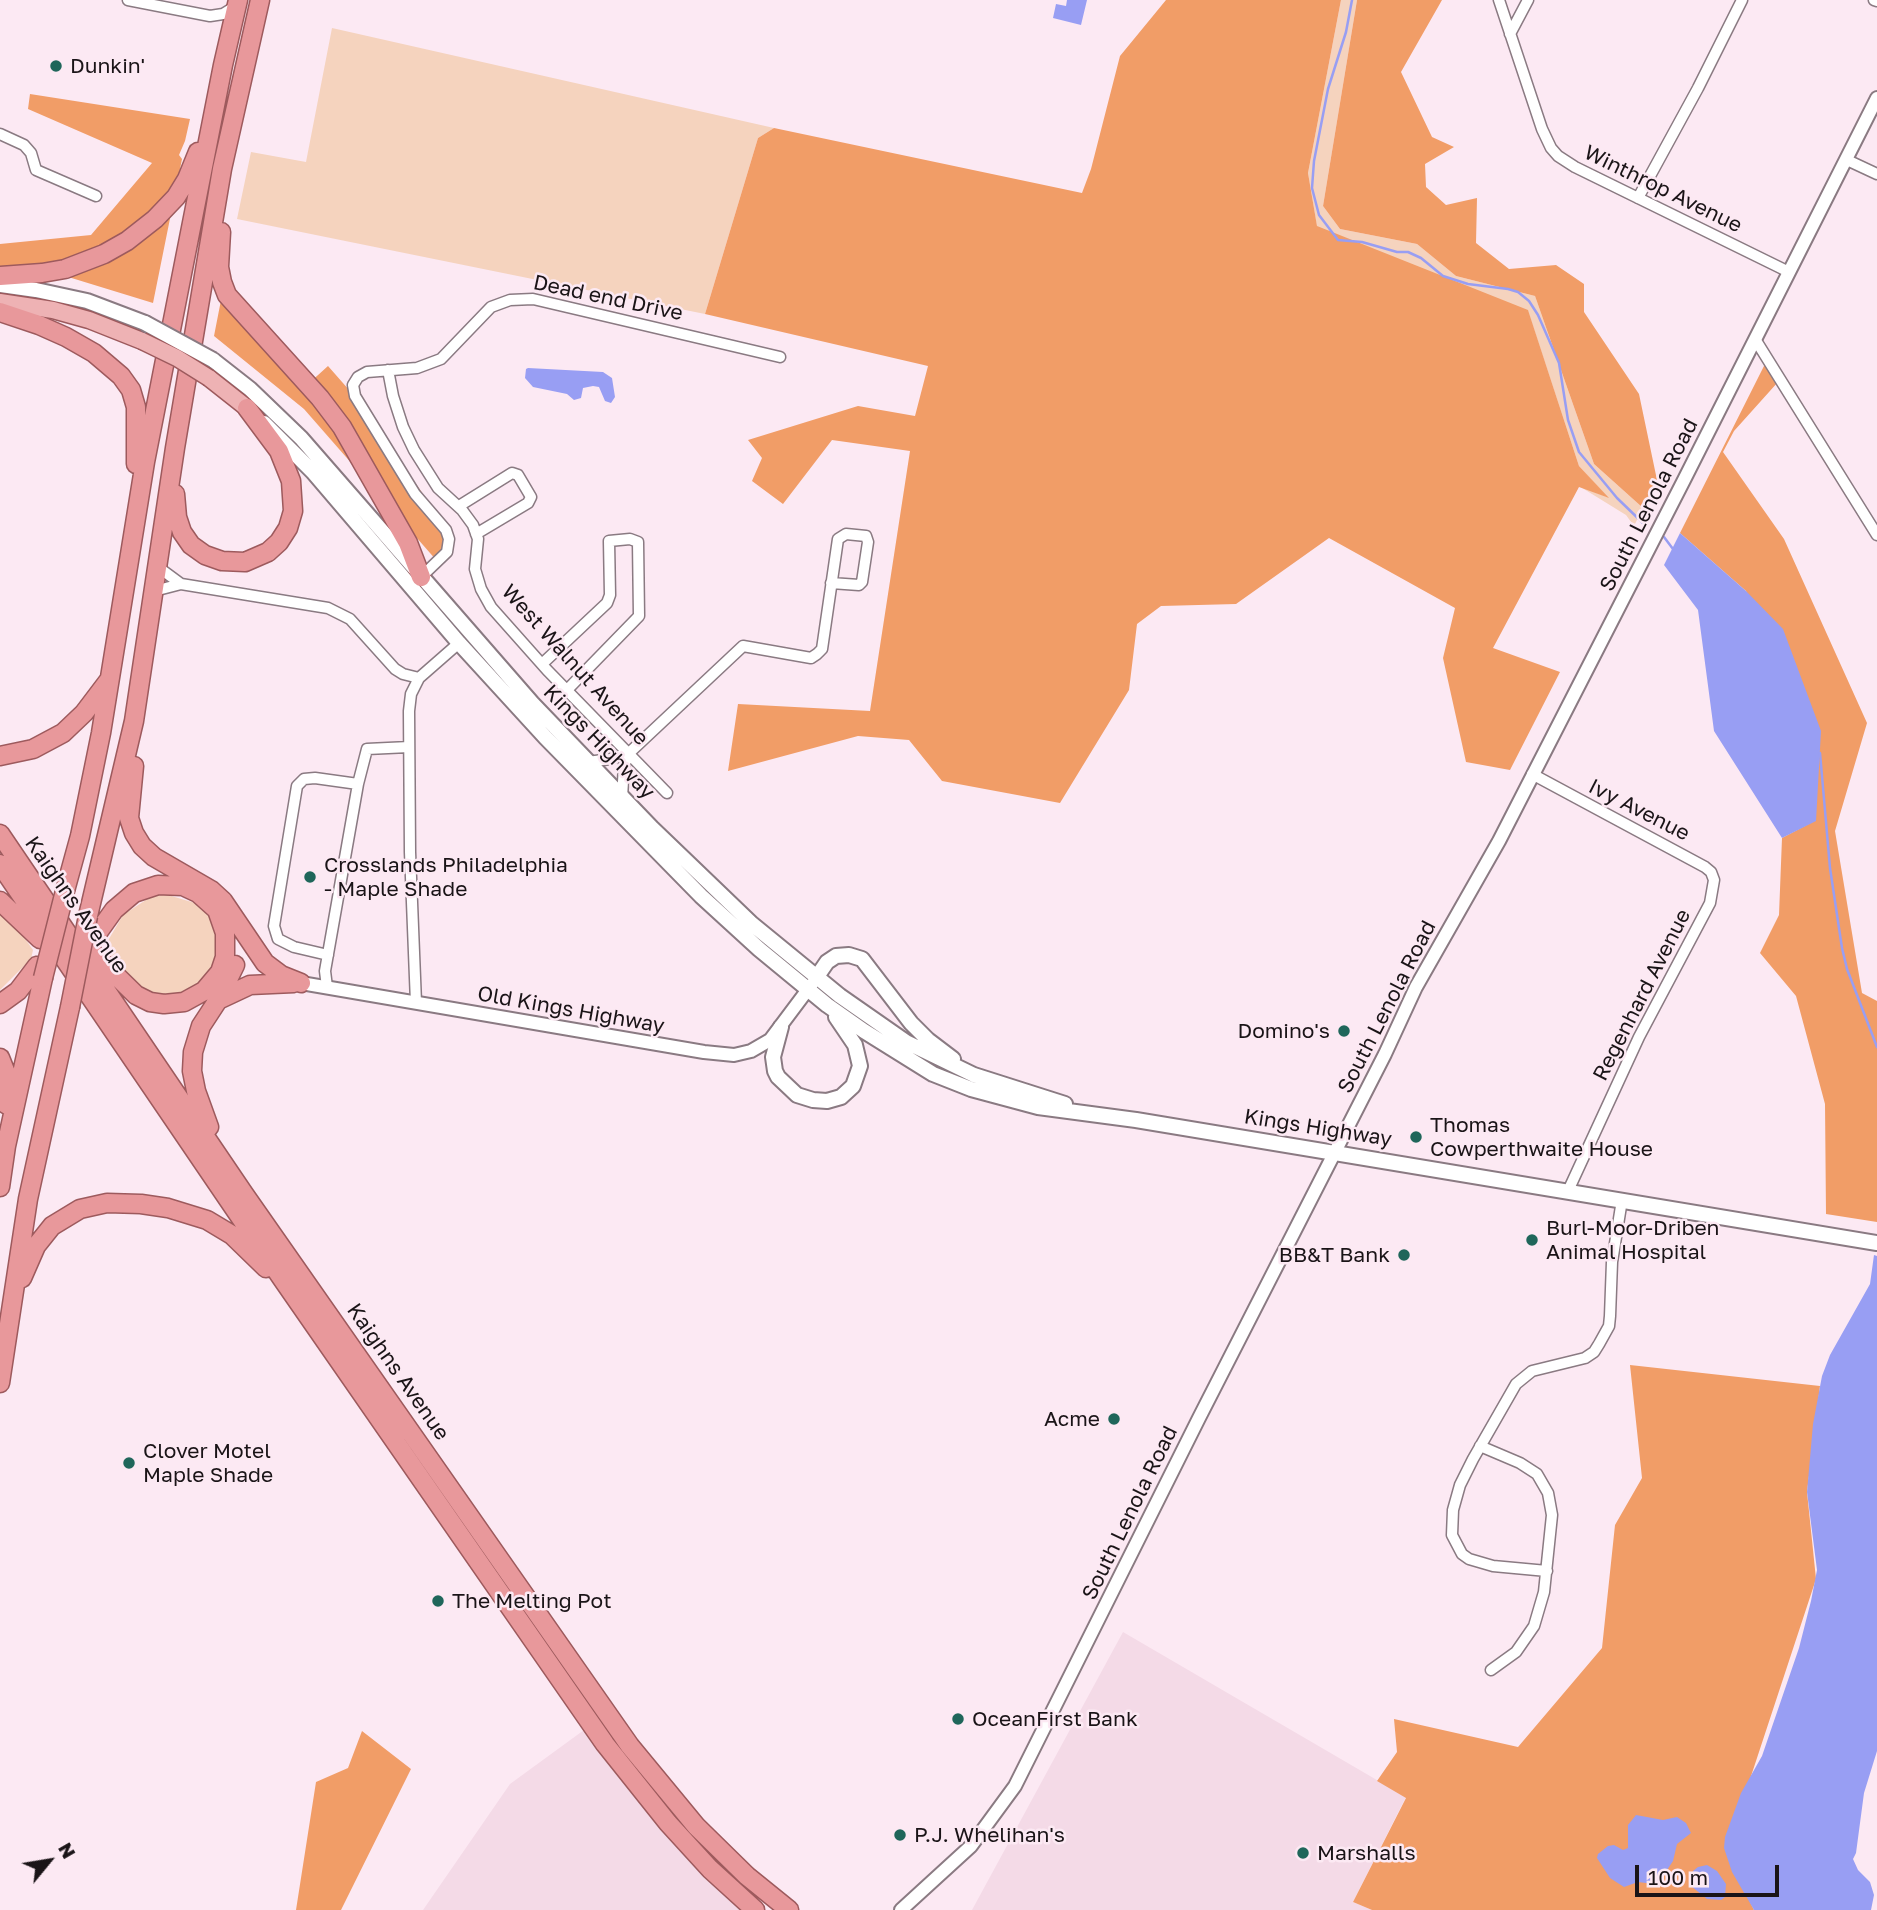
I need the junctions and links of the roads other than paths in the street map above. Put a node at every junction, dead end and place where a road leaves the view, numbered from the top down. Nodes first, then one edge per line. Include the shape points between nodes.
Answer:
1 (128, 0) edge
2 (260, 0) edge
3 (1499, 0) edge
4 (1528, 0) edge
5 (1742, 0) edge
6 (237, 3) edge
7 (1510, 34) junction
8 (223, 65) junction
9 (1877, 99) edge
10 (0, 134) edge
11 (230, 138) junction
12 (1847, 160) junction
13 (1877, 174) edge
14 (96, 196) dead end
15 (1638, 198) junction
16 (1789, 272) junction
17 (0, 276) edge
18 (0, 285) edge
19 (0, 302) edge
20 (0, 312) edge
21 (1755, 340) junction
22 (780, 357) dead end
23 (388, 370) junction
24 (247, 408) junction
25 (175, 448) junction
26 (459, 506) junction
27 (133, 524) junction
28 (476, 534) junction
29 (1877, 535) edge
30 (158, 567) junction
31 (421, 577) junction
32 (831, 583) junction
33 (181, 584) junction
34 (154, 591) junction
35 (459, 643) junction
36 (542, 664) junction
37 (111, 677) junction
38 (418, 678) junction
39 (567, 690) junction
40 (134, 721) junction
41 (410, 747) junction
42 (629, 753) junction
43 (0, 756) edge
44 (587, 762) junction
45 (1532, 774) junction
46 (358, 784) junction
47 (667, 793) dead end
48 (622, 798) junction
49 (0, 834) edge
50 (0, 864) edge
51 (1712, 891) joint
52 (0, 901) edge
53 (233, 915) junction
54 (94, 923) junction
55 (61, 934) junction
56 (328, 955) junction
57 (72, 963) junction
58 (40, 972) junction
59 (301, 983) junction
60 (812, 984) junction
61 (327, 987) junction
62 (218, 1000) junction
63 (416, 1003) junction
64 (0, 1004) edge
65 (827, 1005) junction
66 (781, 1027) junction
67 (0, 1058) edge
68 (971, 1074) junction
69 (1083, 1111) junction
70 (6, 1146) junction
71 (1334, 1152) junction
72 (235, 1181) junction
73 (0, 1187) edge
74 (1568, 1191) junction
75 (1622, 1200) junction
76 (1877, 1243) edge
77 (283, 1280) junction
78 (12, 1301) junction
79 (0, 1383) edge
80 (1480, 1446) junction
81 (1547, 1571) junction
82 (1491, 1670) dead end
83 (749, 1906) edge
84 (789, 1910) edge
85 (901, 1910) edge

1 - 6 street via 210,16 223,14
2 - 11 highway
3 - 7 street, Winthrop Avenue
4 - 7 street
5 - 15 street
6 - 8 highway
7 - 15 street, Winthrop Avenue via 1551,148 1566,162
8 - 17 highway via 211,91 191,170 176,197 155,219 127,241 90,260 54,271
8 - 27 highway
9 - 12 street, South Lenola Road
10 - 14 street via 24,145 36,170
11 - 25 highway
11 - 31 highway via 219,257 224,289 342,427 408,543
12 - 13 street
12 - 16 street, South Lenola Road
15 - 16 street, Winthrop Avenue
16 - 21 street, South Lenola Road
18 - 31 main road, Kings Highway, bridge via 79,299 145,323 213,360 313,450
19 - 24 main road, Kings Highway, bridge via 89,320 142,341 209,378
20 - 27 highway via 80,345 127,383 137,416
21 - 29 street
21 - 45 street, South Lenola Road
22 - 23 street, Dead end Drive via 533,299 491,307 441,359 417,368
23 - 26 street via 414,450 438,488
23 - 31 street, Dead end Drive via 367,372 353,385 355,396 423,506 446,530 447,552
24 - 25 highway via 279,452 293,492 288,528 268,552 246,562 222,561 205,555 186,539 177,517
24 - 35 main road, Kings Highway via 313,472
25 - 30 highway
26 - 28 street
26 - 28 street via 512,473 531,497
27 - 37 highway
28 - 36 street, West Walnut Avenue via 475,569 481,589 491,607
30 - 33 street
30 - 34 highway
31 - 44 main road, Kings Highway
32 - 32 street via 838,539 846,534 866,536 862,582
32 - 42 street via 822,649 817,654 811,658 743,646
33 - 34 street
33 - 38 street via 339,612 395,669
34 - 40 highway
35 - 38 street
35 - 60 main road, Kings Highway via 638,834 737,930
36 - 39 street, West Walnut Avenue
36 - 39 street via 607,603 609,541 630,538 638,542 639,616
37 - 43 highway via 84,713 57,738
37 - 55 highway, bridge via 66,887
38 - 41 street via 411,694
39 - 42 street, West Walnut Avenue
40 - 53 highway via 129,811 134,833 154,857 211,890
40 - 54 highway
41 - 46 street via 367,749
41 - 63 street
42 - 44 street
42 - 47 street, West Walnut Avenue
42 - 48 street
44 - 48 main road, Kings Highway
45 - 51 street, Ivy Avenue via 1705,867 1714,880
45 - 71 street, South Lenola Road via 1416,987
46 - 56 street
46 - 56 street via 314,778 296,786 274,926 278,939
48 - 60 main road, Kings Highway
49 - 55 highway, Kaighns Avenue
50 - 57 highway, Kaighns Avenue
51 - 74 street, Regenhard Avenue
52 - 57 highway
53 - 59 highway via 265,963
53 - 62 highway via 237,956
54 - 55 highway via 134,893 158,885 190,888 212,904 223,925 226,949 220,972 204,991 184,1002 150,1002 136,995 96,956
54 - 57 highway via 90,951
55 - 58 highway, bridge
55 - 72 highway, Kaighns Avenue
56 - 61 street
57 - 77 highway, Kaighns Avenue
57 - 78 highway, bridge via 70,1007 42,1130
58 - 64 highway
58 - 70 highway
59 - 61 street, Old Kings Highway
59 - 62 highway via 250,985
60 - 65 main road
60 - 66 street, Old Kings Highway
60 - 68 main road, Kings Highway via 927,1054
60 - 68 main road via 836,956 862,959 911,1023
61 - 63 street, Old Kings Highway
62 - 72 highway via 197,1035 192,1071 202,1111
63 - 66 street, Old Kings Highway via 726,1054 757,1048
65 - 66 main road via 860,1059 857,1080 841,1097 813,1100 783,1084 773,1063
65 - 69 main road, Kings Highway via 933,1074 1020,1102
67 - 70 highway via 8,1081
68 - 69 main road, Kings Highway
69 - 71 main road, Kings Highway
70 - 73 highway
71 - 74 main road, Kings Highway
71 - 85 street, South Lenola Road via 1015,1786 971,1846
72 - 84 highway, Kaighns Avenue via 641,1761 713,1843
74 - 75 main road, Kings Highway
75 - 76 main road, Kings Highway
75 - 80 street via 1612,1262 1611,1316 1599,1345 1585,1358 1543,1367 1523,1377
77 - 78 highway via 232,1235 207,1220 153,1205 107,1203 80,1209 52,1226 36,1245
77 - 83 highway, Kaighns Avenue via 612,1753 676,1832
78 - 79 highway
80 - 81 street via 1530,1469 1544,1483 1552,1515
80 - 81 street via 1454,1502 1454,1542 1462,1554 1485,1564
81 - 82 street via 1539,1615 1529,1636

